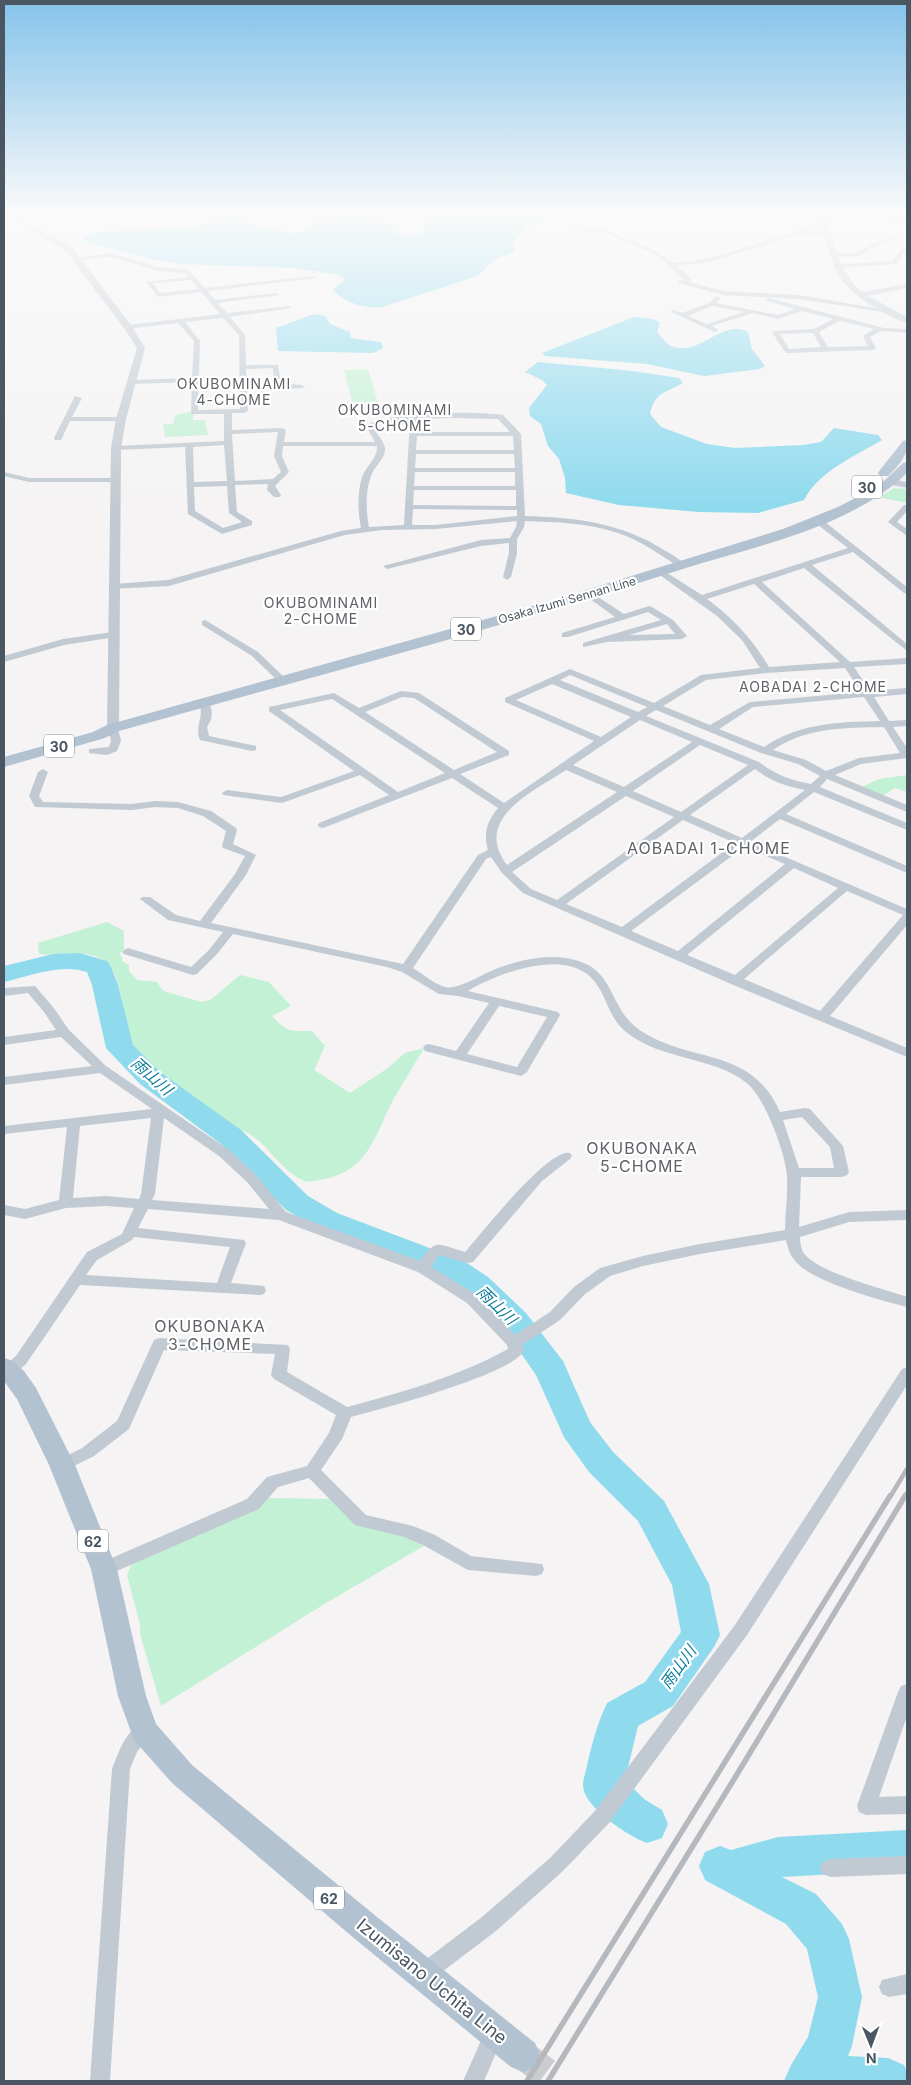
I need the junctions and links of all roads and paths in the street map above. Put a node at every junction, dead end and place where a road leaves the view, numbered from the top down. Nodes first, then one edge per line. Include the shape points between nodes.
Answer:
1 (115, 310) edge
2 (221, 310) edge
3 (268, 310) edge
4 (695, 310) edge
5 (748, 310) edge
6 (798, 310) edge
7 (806, 310) edge
8 (885, 310) edge
9 (752, 311) junction
10 (890, 311) joint
11 (674, 312) dead end
12 (225, 315) junction
13 (683, 315) junction
14 (838, 319) junction
15 (907, 320) edge
16 (180, 321) junction
17 (707, 326) junction
18 (128, 327) junction
19 (880, 329) junction
20 (715, 330) dead end
21 (815, 331) junction
22 (907, 331) edge
23 (826, 349) junction
24 (243, 367) junction
25 (196, 380) junction
26 (132, 382) junction
27 (278, 385) junction
28 (243, 386) junction
29 (301, 387) dead end
30 (78, 398) dead end
31 (228, 411) junction
32 (414, 418) junction
33 (68, 419) junction
34 (121, 419) junction
35 (228, 432) junction
36 (414, 434) junction
37 (517, 434) junction
38 (58, 438) dead end
39 (228, 443) junction
40 (280, 444) junction
41 (380, 444) junction
42 (907, 444) edge
43 (188, 445) junction
44 (116, 448) junction
45 (413, 452) junction
46 (518, 452) junction
47 (907, 466) edge
48 (412, 470) junction
49 (518, 470) junction
50 (4, 474) edge
51 (115, 480) junction
52 (275, 481) junction
53 (231, 482) junction
54 (891, 482) junction
55 (190, 485) junction
56 (907, 485) edge
57 (410, 488) junction
58 (519, 488) junction
59 (277, 495) dead end
60 (409, 507) junction
61 (907, 507) edge
62 (520, 508) junction
63 (521, 518) junction
64 (817, 520) junction
65 (408, 527) junction
66 (366, 530) junction
67 (907, 533) edge
68 (302, 535) dead end
69 (513, 540) junction
70 (298, 546) junction
71 (854, 549) junction
72 (682, 565) junction
73 (806, 565) junction
74 (386, 566) dead end
75 (661, 573) junction
76 (507, 577) dead end
77 (756, 581) junction
78 (113, 586) junction
79 (907, 591) edge
80 (590, 594) junction
81 (702, 598) junction
82 (622, 617) junction
83 (668, 621) junction
84 (205, 623) dead end
85 (113, 635) junction
86 (565, 635) dead end
87 (607, 639) junction
88 (586, 645) dead end
89 (907, 648) edge
90 (4, 659) edge
91 (907, 661) edge
92 (848, 665) junction
93 (766, 670) junction
94 (282, 680) junction
95 (553, 681) junction
96 (907, 691) edge
97 (868, 693) junction
98 (204, 702) junction
99 (656, 707) junction
100 (358, 711) junction
101 (639, 716) junction
102 (907, 723) edge
103 (887, 724) junction
104 (113, 728) junction
105 (711, 730) junction
106 (602, 741) junction
107 (700, 741) junction
108 (252, 748) dead end
109 (93, 751) dead end
110 (764, 751) junction
111 (4, 754) edge
112 (907, 755) edge
113 (4, 762) edge
114 (755, 764) junction
115 (566, 766) junction
116 (362, 771) junction
117 (43, 772) dead end
118 (453, 774) junction
119 (826, 776) junction
120 (813, 788) junction
121 (626, 791) junction
122 (227, 793) dead end
123 (397, 796) junction
124 (505, 808) junction
125 (907, 809) edge
126 (779, 815) junction
127 (683, 816) junction
128 (323, 825) dead end
129 (907, 827) edge
130 (743, 842) junction
131 (493, 852) junction
132 (793, 864) junction
133 (907, 870) edge
134 (506, 871) junction
135 (846, 886) junction
136 (146, 899) dead end
137 (558, 904) junction
138 (907, 913) edge
139 (907, 918) edge
140 (202, 925) junction
141 (230, 931) junction
142 (622, 932) junction
143 (128, 952) dead end
144 (679, 956) junction
145 (406, 969) junction
146 (735, 981) junction
147 (4, 992) edge
148 (458, 992) junction
149 (496, 1001) junction
150 (822, 1017) junction
151 (64, 1033) junction
152 (4, 1041) edge
153 (429, 1048) dead end
154 (907, 1053) edge
155 (459, 1056) junction
156 (102, 1069) junction
157 (4, 1081) edge
158 (160, 1112) junction
159 (774, 1117) junction
160 (74, 1122) junction
161 (4, 1130) edge
162 (565, 1156) dead end
163 (794, 1173) junction
164 (66, 1203) junction
165 (144, 1203) junction
166 (4, 1210) edge
167 (281, 1215) junction
168 (907, 1215) edge
169 (130, 1232) junction
170 (792, 1234) junction
171 (423, 1268) junction
172 (75, 1280) junction
173 (222, 1288) junction
174 (259, 1290) dead end
175 (907, 1302) edge
176 (514, 1343) junction
177 (6, 1369) edge
178 (907, 1373) edge
179 (345, 1414) junction
180 (62, 1465) junction
181 (312, 1471) junction
182 (536, 1569) dead end
183 (104, 1570) junction
184 (907, 1692) edge
185 (144, 1731) junction
186 (907, 1805) edge
187 (907, 1865) edge
188 (830, 1868) dead end
189 (424, 1974) junction
190 (494, 2032) junction
191 (523, 2054) tunnel mouth
192 (100, 2081) edge
193 (473, 2081) edge

1 - 18 street
2 - 12 street
3 - 12 street
4 - 13 street
5 - 9 street
6 - 9 street via 778,318
7 - 14 street
8 - 10 street
9 - 17 street
10 - 15 street
11 - 13 street
12 - 16 street
12 - 24 street via 242,335
13 - 17 street
14 - 19 street
14 - 21 street
16 - 18 street
16 - 25 street via 197,341
17 - 20 street
18 - 26 street via 141,348
19 - 22 street
19 - 23 street via 866,336 873,348
21 - 23 street
21 - 23 street via 776,332 787,351
24 - 27 street via 276,366
24 - 28 street
25 - 26 street
25 - 31 street via 194,412
26 - 34 street
27 - 28 street
27 - 29 street
28 - 31 street via 244,410
30 - 33 street
31 - 35 street
32 - 36 street
32 - 37 street via 500,417
32 - 41 street via 374,422 370,429
33 - 34 street
33 - 38 street
34 - 44 street
35 - 39 street
35 - 40 street via 282,430
36 - 37 street
36 - 45 street
37 - 46 street
39 - 43 street
39 - 53 street
40 - 41 street
40 - 52 street via 278,456 285,472
41 - 66 street via 379,457 368,471 363,516
42 - 64 main road, Osaka Izumi Sennan Line / 30 via 892,465 868,486
43 - 44 street
43 - 55 street
44 - 51 street
45 - 46 street
45 - 48 street
46 - 49 street
47 - 54 main road, Osaka Izumi Sennan Line / 30
48 - 49 street
48 - 57 street
49 - 58 street
50 - 51 street via 29,480
51 - 78 street
52 - 53 street
52 - 59 street via 270,488
53 - 55 street
53 - 55 street via 233,514 249,523 222,531 191,512
54 - 56 street
54 - 64 main road, Osaka Izumi Sennan Line / 30 via 848,508
57 - 58 street
57 - 60 street
58 - 62 street
60 - 62 street
60 - 65 street
61 - 67 street via 892,522
62 - 63 street
63 - 65 street
63 - 69 street
63 - 72 street via 583,522 621,531 646,542
64 - 71 street
64 - 72 main road, Osaka Izumi Sennan Line / 30
65 - 66 street
66 - 70 street
68 - 70 street
69 - 74 street via 482,543
69 - 76 street
70 - 78 street via 170,583
71 - 73 street
71 - 79 street
72 - 75 main road, Osaka Izumi Sennan Line / 30
73 - 77 street
73 - 89 street
75 - 80 main road, Osaka Izumi Sennan Line / 30
75 - 81 street
77 - 81 street
77 - 92 street
78 - 85 street
80 - 82 street
80 - 94 main road, Osaka Izumi Sennan Line / 30
81 - 93 street via 732,622
82 - 83 street via 649,609
82 - 86 street
83 - 87 street
83 - 87 street via 682,636
84 - 94 street via 255,654
85 - 90 street via 63,642
85 - 104 street
87 - 88 street
91 - 92 street
92 - 93 street
92 - 97 street
93 - 99 street via 704,677
94 - 98 main road, Osaka Izumi Sennan Line / 30
95 - 99 street via 570,672
95 - 101 street
95 - 106 street via 508,700
96 - 97 street
97 - 103 street
97 - 105 street via 750,706
98 - 104 main road, Osaka Izumi Sennan Line / 30
98 - 108 street via 208,712 202,727 204,738
99 - 101 street
99 - 105 street
100 - 116 street via 334,696 272,709
100 - 118 street
100 - 118 street via 400,694 416,696 505,753
101 - 106 street
101 - 107 street
102 - 103 street
103 - 110 street via 799,732
103 - 112 street
104 - 109 street via 116,741 113,748 107,752
104 - 111 main road, Osaka Izumi Sennan Line / 30 via 97,728
104 - 113 main road, Osaka Izumi Sennan Line / 30 via 99,735
105 - 110 street
106 - 115 street
107 - 114 street
107 - 121 street
110 - 119 street via 802,762
112 - 119 street via 859,761
114 - 120 street via 787,783
114 - 127 street
115 - 121 street
115 - 124 street
116 - 122 street via 282,800
116 - 123 street
117 - 140 street via 34,796 40,805 134,807 171,804 202,811 226,824 232,830 228,846 251,855
118 - 123 street
118 - 124 street
119 - 120 street
119 - 125 street
120 - 126 street
120 - 129 street
121 - 127 street
121 - 134 street
123 - 128 street
124 - 131 street via 492,824
126 - 130 street
126 - 133 street
127 - 130 street
127 - 137 street
130 - 132 street
130 - 142 street
131 - 134 street
131 - 145 street via 482,856
132 - 135 street
132 - 144 street
134 - 137 street via 527,891
135 - 138 street
135 - 146 street
136 - 140 street via 172,918
137 - 142 street
139 - 150 street
140 - 141 street
141 - 143 street via 193,971
141 - 145 street
142 - 144 street
144 - 146 street
145 - 148 street via 443,991
146 - 150 street
147 - 151 street via 30,989
148 - 149 street
148 - 159 street via 499,972 538,961 555,960 587,968 604,987 623,1025 658,1046 731,1068 749,1078 764,1093
149 - 155 street
149 - 155 street via 554,1015 521,1072
150 - 154 street
151 - 152 street
151 - 156 street
153 - 155 street
156 - 157 street
156 - 158 street
158 - 160 street
158 - 165 street
158 - 167 street via 224,1153 252,1179
159 - 163 street
159 - 163 street via 804,1112 836,1146 842,1172
160 - 161 street
160 - 164 street
162 - 171 street via 537,1178 468,1258 436,1249
163 - 170 street
164 - 165 street
164 - 166 street via 25,1214
165 - 167 street
165 - 169 street
167 - 171 street
168 - 170 street via 848,1217
169 - 172 street via 127,1237 92,1256
169 - 173 street via 239,1243
170 - 175 street via 797,1254 806,1263 827,1274
170 - 176 street via 700,1249 605,1272 579,1291 556,1316
171 - 176 street via 472,1298
172 - 173 street
172 - 177 street via 21,1360
173 - 174 street
176 - 179 street via 516,1351 494,1365 417,1394
177 - 180 main road, Izumisano Uchita Line / 62 via 27,1395
178 - 189 street via 741,1630 602,1817 489,1924
179 - 180 street via 279,1375 283,1349 159,1344 123,1425 88,1452
179 - 181 street via 336,1435
180 - 183 main road, Izumisano Uchita Line / 62
181 - 182 street via 361,1520 407,1531 468,1562
181 - 183 street via 273,1482 253,1504
183 - 185 main road, Izumisano Uchita Line / 62 via 132,1696
184 - 186 street via 866,1806
185 - 189 main road, Izumisano Uchita Line / 62 via 182,1774
185 - 192 street via 130,1747 121,1769
187 - 188 street
189 - 190 main road, Izumisano Uchita Line / 62
190 - 191 main road, Izumisano Uchita Line / 62
190 - 193 street

